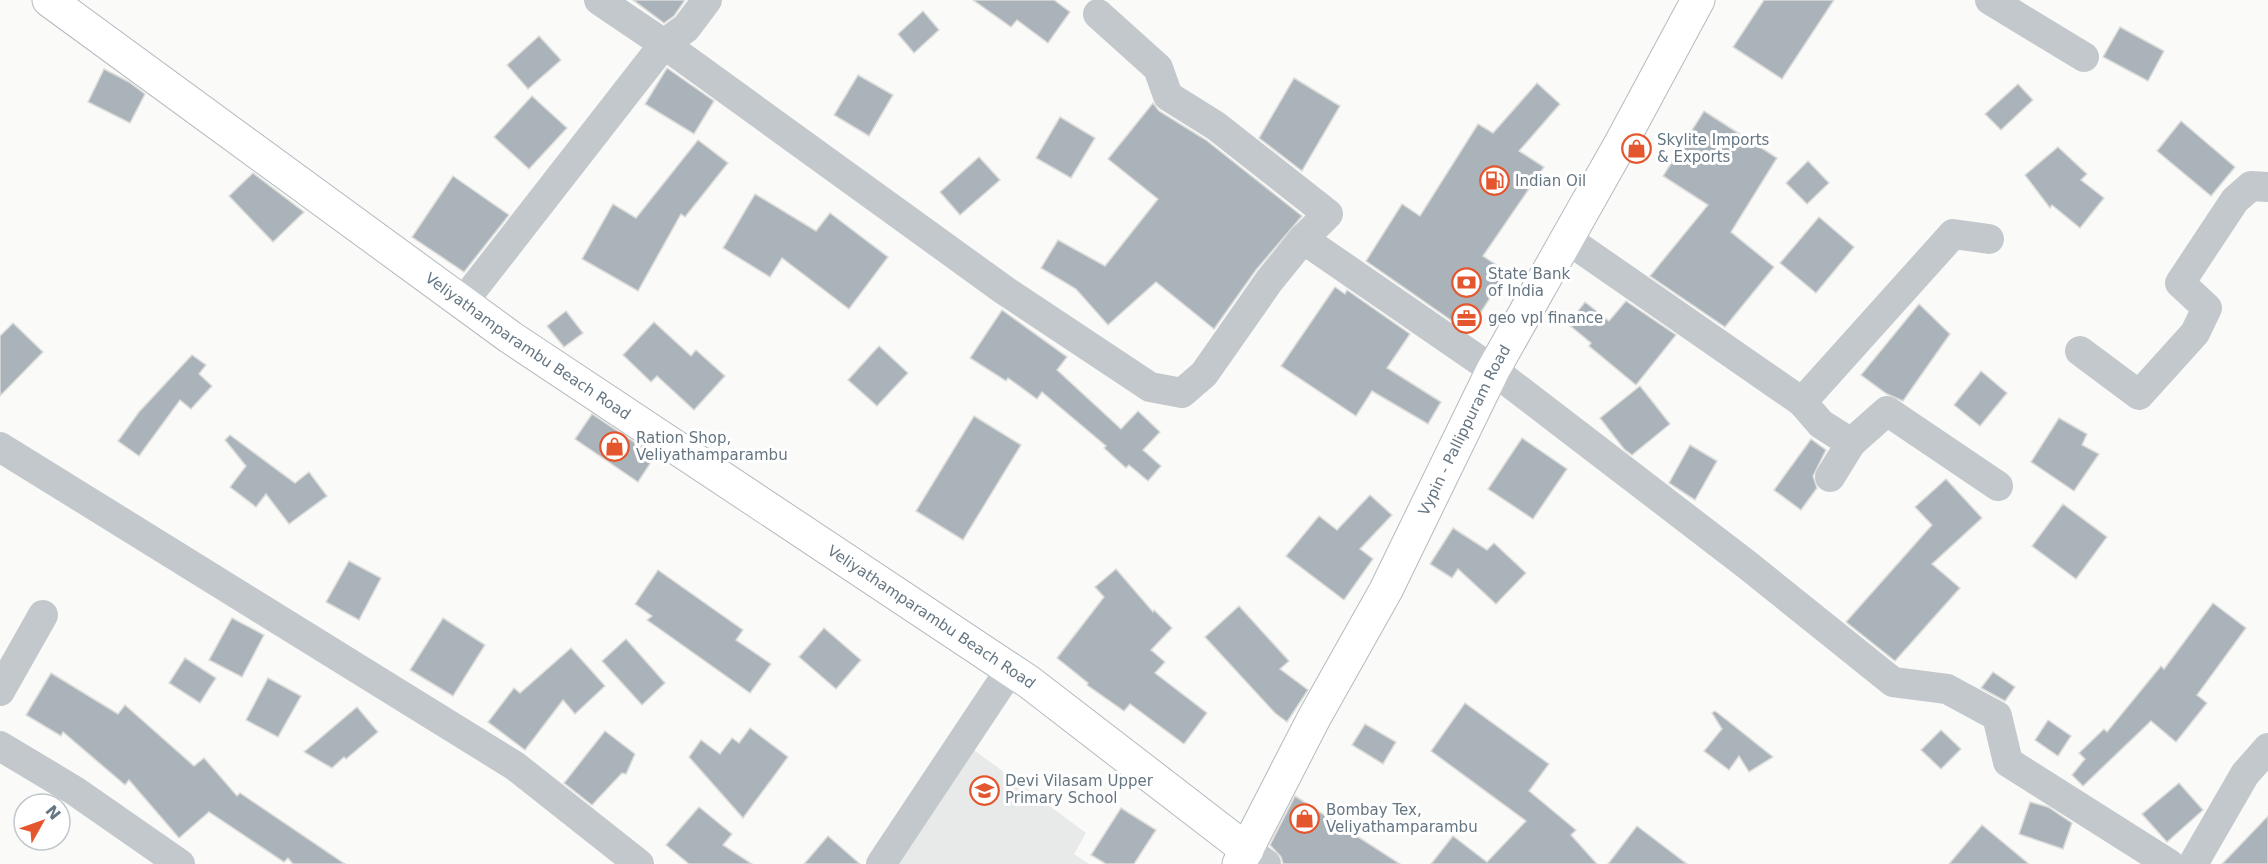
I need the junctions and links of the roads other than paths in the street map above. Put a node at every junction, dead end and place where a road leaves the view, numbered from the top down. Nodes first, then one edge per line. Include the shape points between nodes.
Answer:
1 (49, 0) edge
2 (599, 0) edge
3 (708, 0) edge
4 (1698, 0) edge
5 (1990, 0) edge
6 (1098, 14) dead end
7 (664, 44) junction
8 (2084, 57) dead end
9 (2268, 187) edge
10 (1303, 239) junction
11 (1567, 239) junction
12 (1989, 239) dead end
13 (463, 302) junction
14 (2080, 351) dead end
15 (1493, 370) junction
16 (1802, 402) junction
17 (1851, 442) junction
18 (0, 447) edge
19 (1830, 477) dead end
20 (1998, 486) dead end
21 (44, 615) dead end
22 (1010, 670) junction
23 (0, 691) edge
24 (0, 746) edge
25 (2268, 748) edge
26 (1251, 859) edge
27 (180, 864) edge
28 (639, 864) edge
29 (881, 864) edge
30 (2169, 864) edge
31 (2193, 864) edge

1 - 13 main road, Veliyathamparambu Beach Road
2 - 7 street
3 - 7 street via 686,28
4 - 11 main road, Vypin - Pallippuram Road
5 - 8 street
6 - 10 street via 1158,68 1168,96 1216,126 1328,214
7 - 10 street via 1004,290 1150,387 1182,393 1204,374
7 - 13 street
9 - 14 street via 2251,186 2235,200 2181,283 2207,308 2194,333 2139,395
10 - 15 street
11 - 15 main road, Vypin - Pallippuram Road
11 - 16 street
12 - 16 street via 1953,234
13 - 22 main road, Veliyathamparambu Beach Road
15 - 26 main road, Vypin - Pallippuram Road via 1386,590 1314,718
15 - 30 street via 1893,682 1947,689 1997,716 2008,762
16 - 17 street via 1821,424
17 - 19 street
17 - 20 street via 1887,411
18 - 28 street via 515,766
21 - 23 street
22 - 26 main road, Veliyathamparambu Beach Road
22 - 29 street
24 - 27 street via 75,791
25 - 31 street via 2246,774

